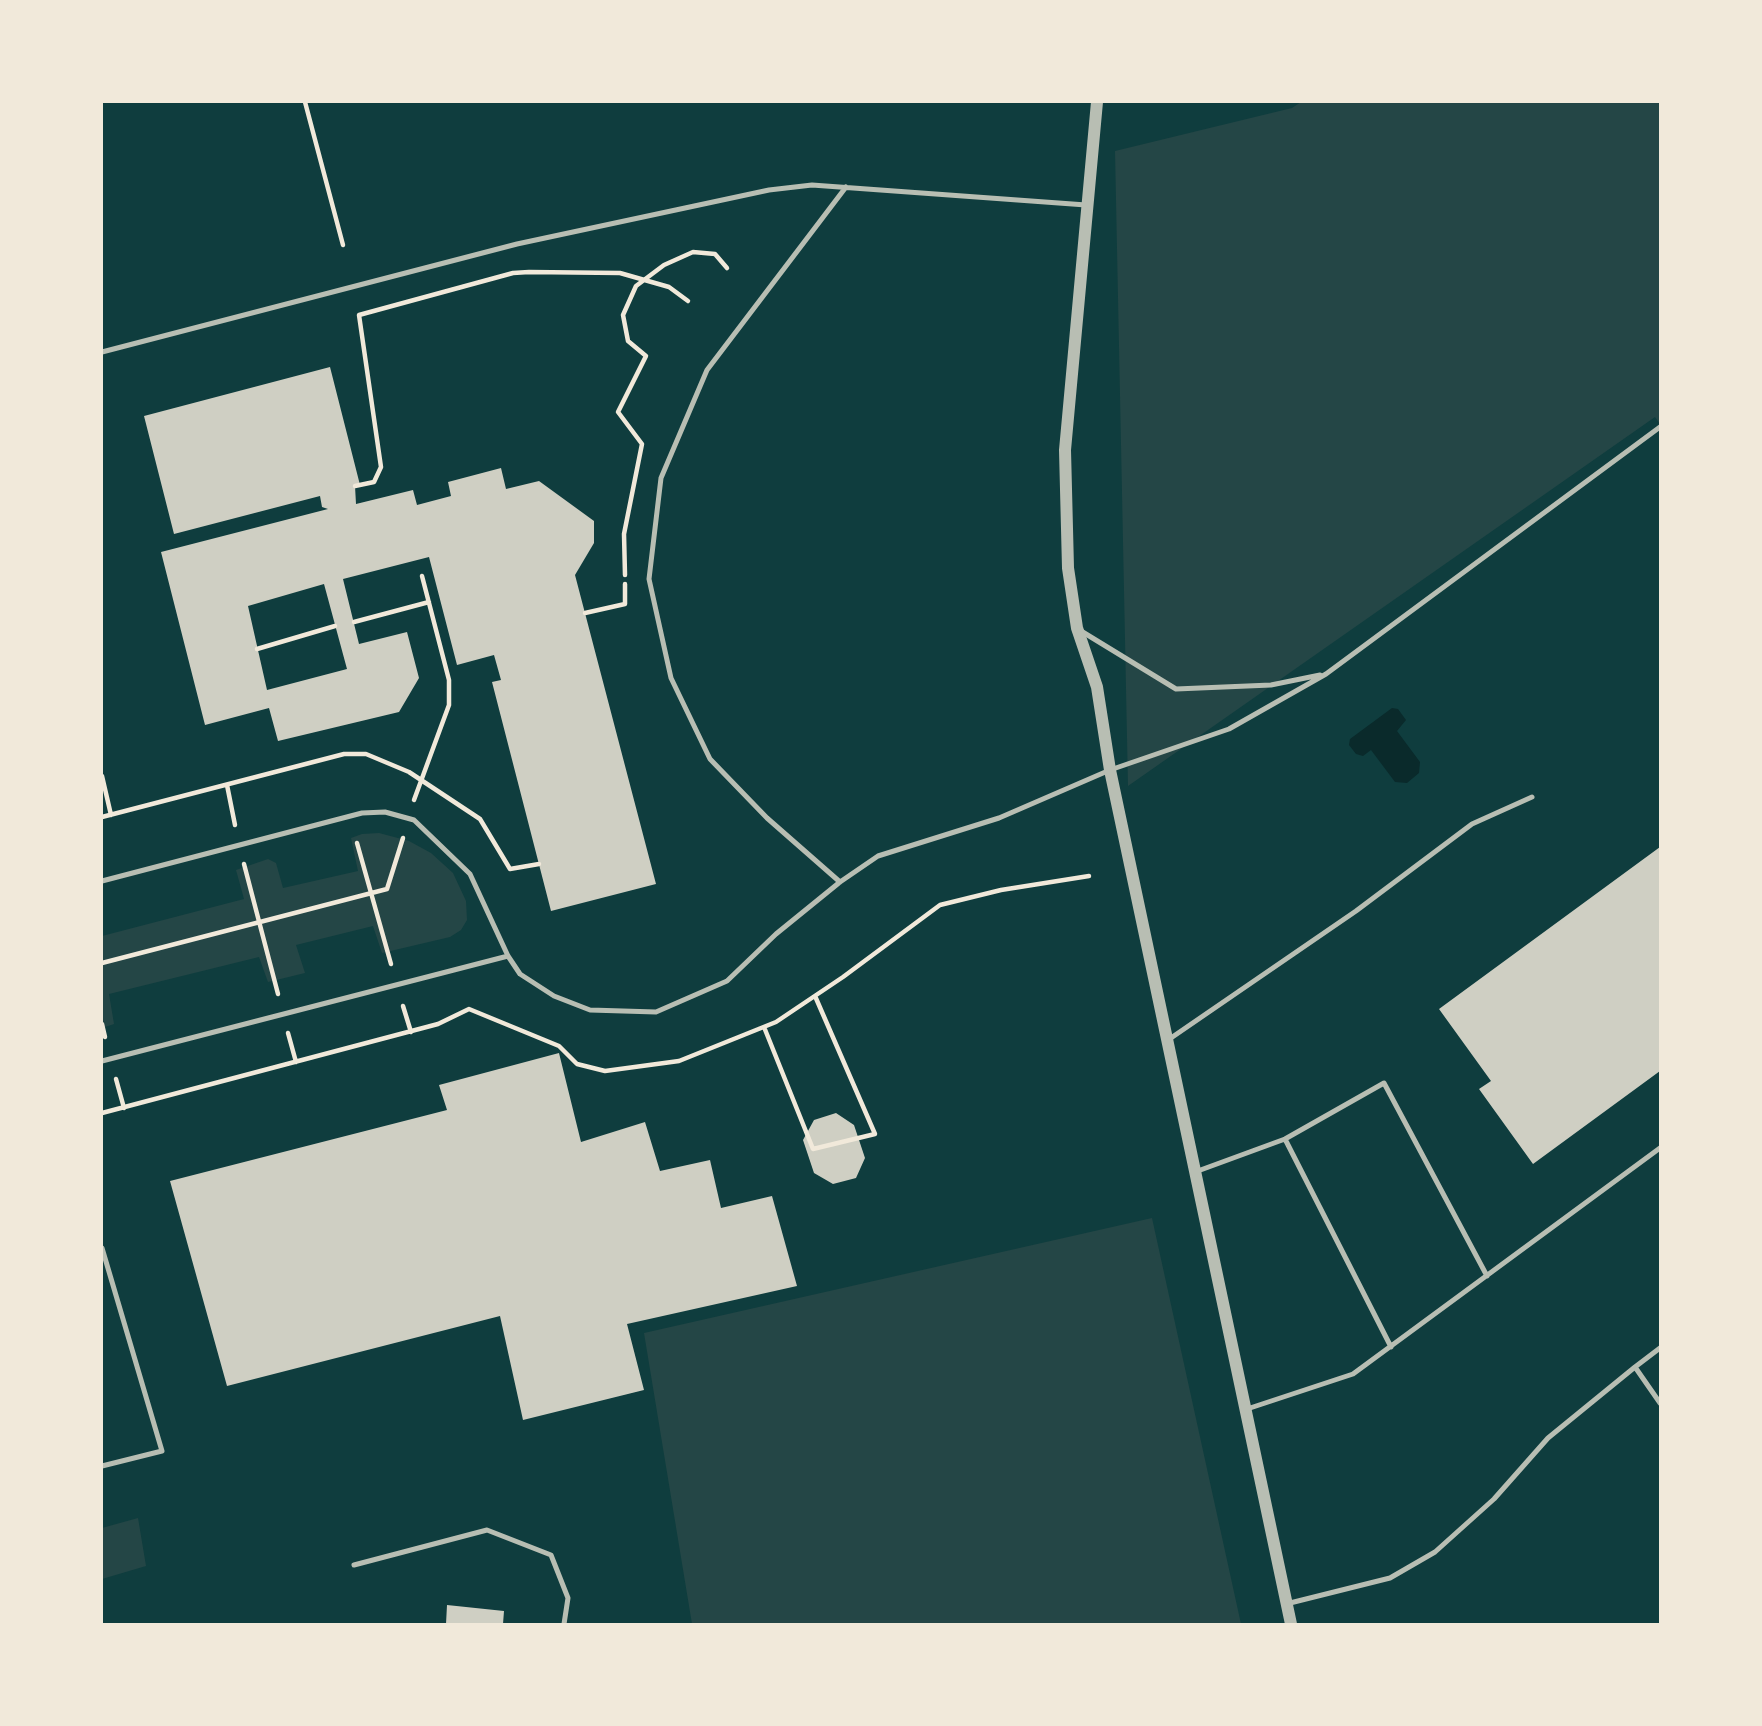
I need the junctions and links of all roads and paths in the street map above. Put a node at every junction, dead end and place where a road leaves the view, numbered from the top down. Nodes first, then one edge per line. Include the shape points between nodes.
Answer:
1 (305, 102) edge
2 (1097, 102) edge
3 (846, 187) junction
4 (1086, 205) junction
5 (343, 245) dead end
6 (727, 268) dead end
7 (645, 279) junction
8 (688, 301) dead end
9 (102, 352) edge
10 (1661, 427) edge
11 (355, 486) dead end
12 (422, 576) dead end
13 (429, 602) junction
14 (584, 612) dead end
15 (354, 622) dead end
16 (335, 626) dead end
17 (1077, 628) junction
18 (257, 649) dead end
19 (1326, 674) junction
20 (1110, 770) junction
21 (102, 776) edge
22 (227, 785) dead end
23 (1532, 797) dead end
24 (111, 815) dead end
25 (409, 819) junction
26 (357, 843) dead end
27 (239, 845) junction
28 (102, 881) edge
29 (840, 881) junction
30 (371, 893) junction
31 (258, 923) junction
32 (509, 956) junction
33 (102, 963) edge
34 (398, 985) junction
35 (815, 995) dead end
36 (283, 1014) junction
37 (764, 1027) dead end
38 (411, 1032) dead end
39 (1168, 1040) junction
40 (102, 1062) edge
41 (296, 1062) dead end
42 (1285, 1139) junction
43 (1661, 1148) edge
44 (1195, 1172) junction
45 (102, 1248) edge
46 (1487, 1276) junction
47 (1391, 1347) junction
48 (1661, 1348) edge
49 (1635, 1367) junction
50 (1661, 1403) edge
51 (1244, 1410) junction
52 (102, 1466) edge
53 (354, 1565) dead end
54 (1286, 1604) junction
55 (564, 1625) edge
56 (1291, 1625) edge

1 - 5 path
2 - 4 street
3 - 4 lane
3 - 9 lane via 769,190 517,244
3 - 29 lane via 707,370 661,478 649,579 671,678 710,759 767,818
4 - 17 street via 1065,450 1068,568
6 - 7 path via 715,254 693,252
7 - 8 path via 669,287
7 - 11 path via 620,273 513,273 359,315 381,467 374,482
7 - 14 path via 636,286 623,315 628,341 646,356 618,412 642,444 624,534 625,604
10 - 19 lane
12 - 13 path
13 - 15 path
13 - 25 path via 449,680 449,705
16 - 18 path
17 - 19 lane via 1176,689 1271,685
17 - 20 street via 1097,687
19 - 20 lane via 1228,729
20 - 29 lane via 999,818 878,856
20 - 39 street
21 - 24 path
22 - 27 path
23 - 39 lane via 1472,824 1356,911
25 - 27 lane via 385,812 362,813
25 - 30 path via 387,889
25 - 32 lane via 470,874
26 - 30 path
27 - 28 lane
27 - 31 path
29 - 32 lane via 727,981 656,1012 590,1010 554,996 520,974
30 - 31 path
30 - 34 path
31 - 33 path
31 - 36 path
32 - 34 lane
34 - 36 lane
34 - 38 path
35 - 37 path via 875,1134 813,1149
36 - 40 lane
36 - 41 path
39 - 44 street
42 - 44 lane
42 - 46 lane via 1384,1083
42 - 47 lane
43 - 46 lane
44 - 51 street
45 - 52 lane via 162,1451
46 - 47 lane
47 - 51 lane via 1353,1374
48 - 49 lane
49 - 50 lane
49 - 54 lane via 1548,1438 1494,1499 1435,1552 1390,1578
51 - 54 street
53 - 55 lane via 486,1530 551,1555 568,1598
54 - 56 street

